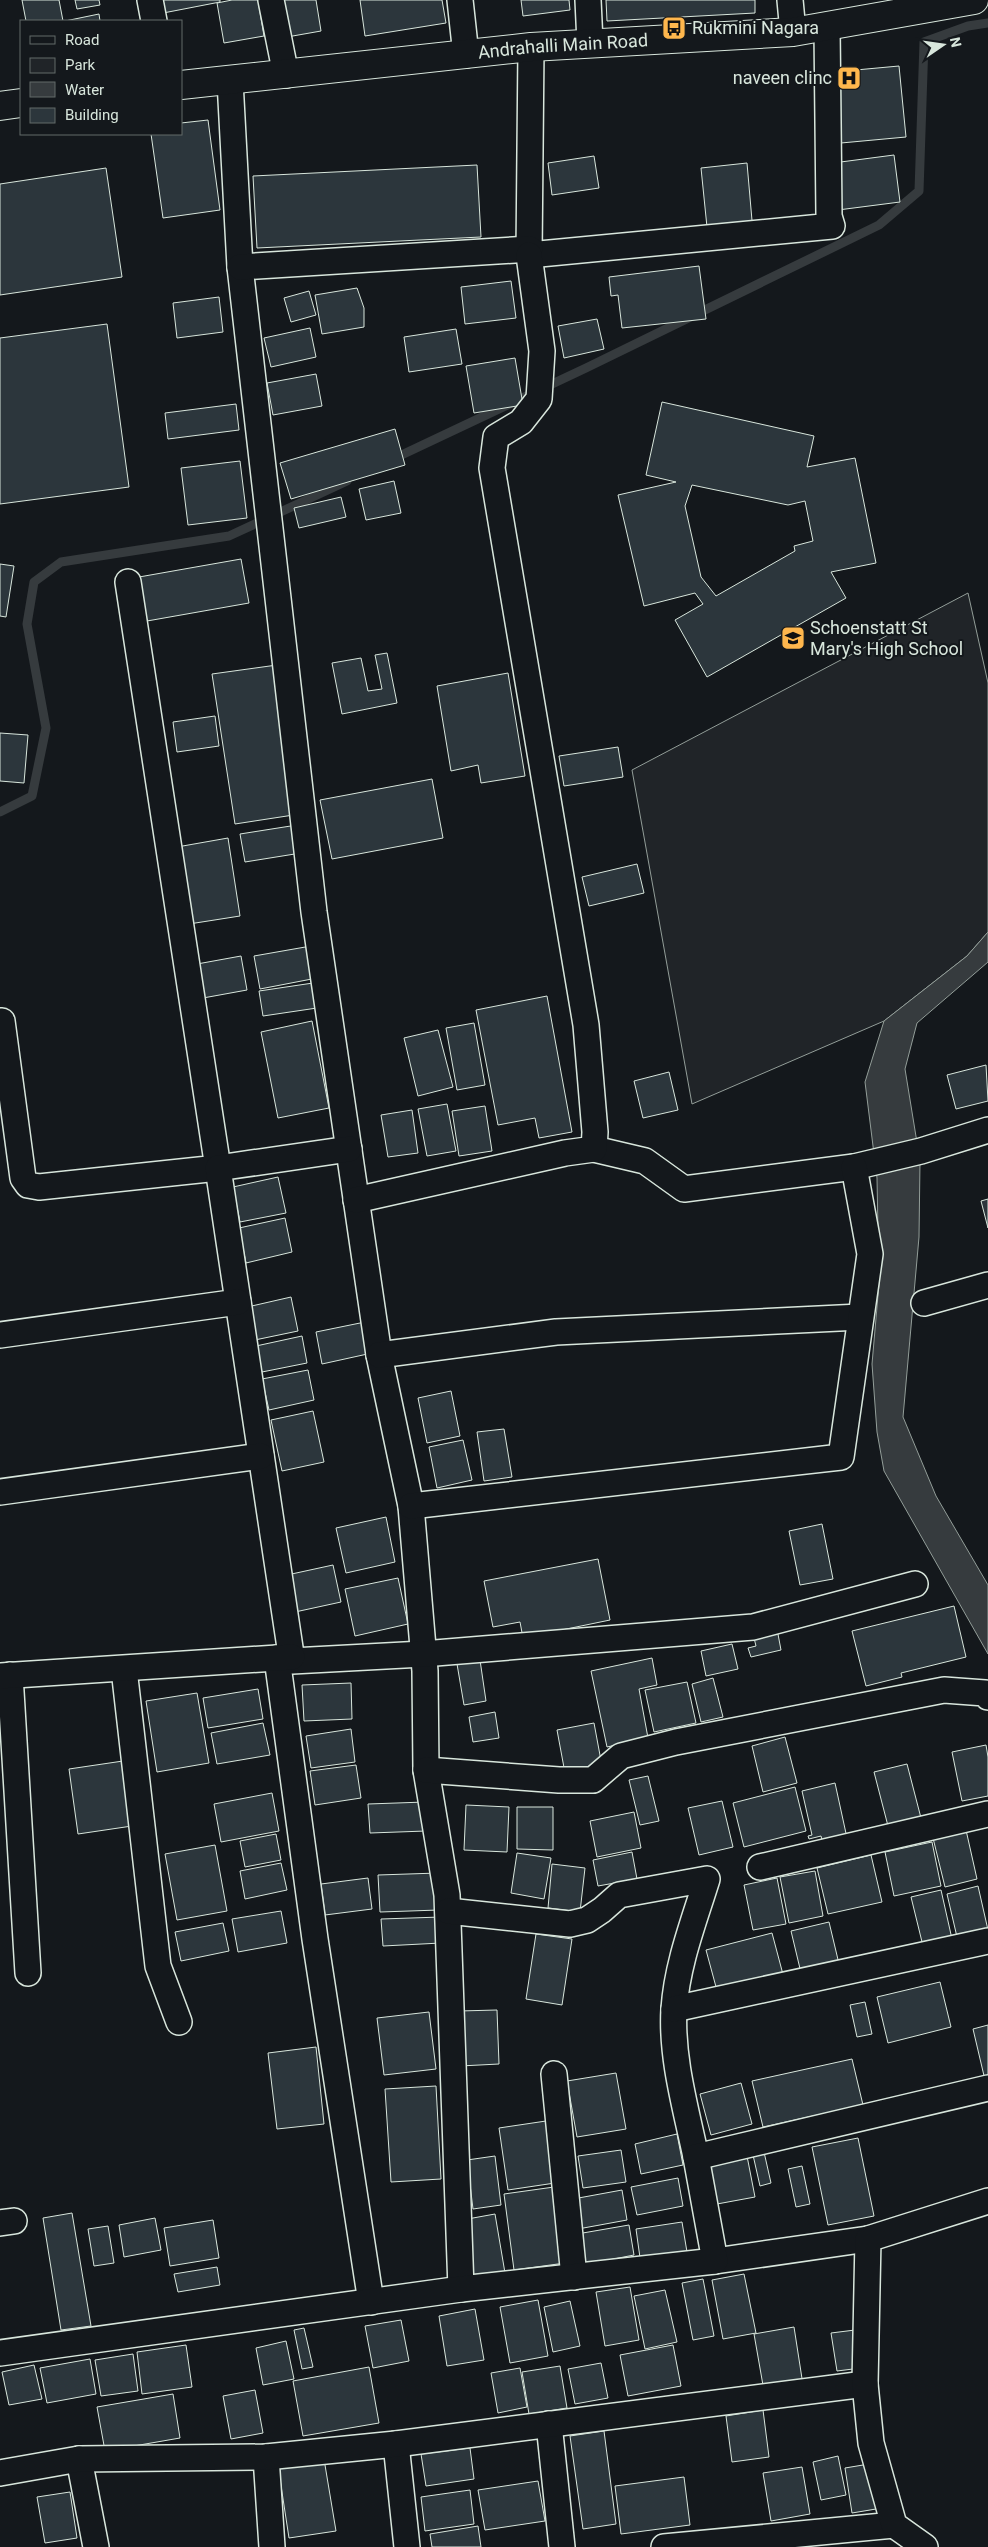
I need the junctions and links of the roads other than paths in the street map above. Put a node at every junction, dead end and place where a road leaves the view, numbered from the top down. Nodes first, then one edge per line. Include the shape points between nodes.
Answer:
1 (150, 0) edge
2 (271, 0) edge
3 (460, 0) edge
4 (588, 0) edge
5 (790, 0) edge
6 (974, 0) edge
7 (923, 5) edge
8 (154, 20) edge
9 (827, 28) junction
10 (793, 32) junction
11 (590, 43) junction
12 (531, 48) junction
13 (466, 56) junction
14 (286, 75) junction
15 (230, 81) junction
16 (182, 85) edge
17 (20, 103) edge
18 (0, 106) edge
19 (530, 252) junction
20 (240, 267) junction
21 (128, 582) dead end
22 (2, 1021) dead end
23 (988, 1130) edge
24 (349, 1148) junction
25 (594, 1149) junction
26 (864, 1165) junction
27 (218, 1168) junction
28 (356, 1200) junction
29 (988, 1285) edge
30 (238, 1302) junction
31 (924, 1303) dead end
32 (860, 1318) junction
33 (0, 1335) edge
34 (379, 1355) junction
35 (261, 1456) junction
36 (0, 1492) edge
37 (411, 1506) junction
38 (915, 1584) dead end
39 (423, 1654) junction
40 (285, 1657) junction
41 (124, 1669) junction
42 (5, 1676) edge
43 (988, 1697) edge
44 (426, 1770) junction
45 (988, 1814) edge
46 (760, 1867) dead end
47 (448, 1911) junction
48 (988, 1941) edge
49 (28, 1973) dead end
50 (674, 2010) junction
51 (179, 2022) dead end
52 (554, 2074) dead end
53 (988, 2088) edge
54 (696, 2157) junction
55 (988, 2202) edge
56 (868, 2239) junction
57 (715, 2261) junction
58 (574, 2277) junction
59 (461, 2290) junction
60 (371, 2302) junction
61 (0, 2352) edge
62 (865, 2384) junction
63 (548, 2424) junction
64 (396, 2444) junction
65 (266, 2457) junction
66 (79, 2459) junction
67 (0, 2473) edge
68 (894, 2525) junction
69 (96, 2547) edge
70 (272, 2547) edge
71 (407, 2547) edge
72 (562, 2547) edge
73 (664, 2547) edge
74 (925, 2547) edge

1 - 8 street
2 - 14 street
3 - 13 street
4 - 11 street
5 - 10 street
6 - 7 main road, Andrahalli Main Road
7 - 9 main road, Andrahalli Main Road
9 - 10 main road, Andrahalli Main Road
9 - 19 street via 829,216 832,226
10 - 11 main road, Andrahalli Main Road
11 - 12 main road, Andrahalli Main Road
12 - 13 main road, Andrahalli Main Road
12 - 19 street
13 - 14 main road, Andrahalli Main Road
14 - 15 main road, Andrahalli Main Road
15 - 16 main road, Andrahalli Main Road
15 - 20 street
17 - 18 main road
19 - 20 street
19 - 25 street via 542,351 539,399 521,422 496,437 492,468 586,1025
20 - 24 street via 314,912
21 - 27 street
22 - 27 street via 23,1178 28,1185 39,1187
23 - 26 street
24 - 27 street
24 - 28 street
25 - 26 street via 645,1161 684,1189
25 - 28 street
26 - 32 street via 870,1254
27 - 30 street
28 - 34 street
29 - 31 street
30 - 33 street
30 - 35 street
32 - 34 street via 556,1332
32 - 37 street via 841,1457
34 - 37 street
35 - 36 street
35 - 40 street
37 - 39 street
38 - 39 street via 753,1627
39 - 40 street via 292,1661
39 - 44 street via 426,1671
40 - 41 street
40 - 60 street via 315,1939
41 - 42 street
41 - 51 street via 158,1966
42 - 49 street
43 - 44 street via 984,1693 944,1690 676,1742 620,1756 593,1780
44 - 47 street
45 - 46 street
47 - 50 street via 570,1924 586,1920 619,1895 707,1879 680,1969
47 - 59 street
48 - 50 street
50 - 54 street via 676,2056
52 - 58 street
53 - 54 street
54 - 57 street
55 - 56 street
56 - 57 street
56 - 62 street
57 - 58 street
58 - 59 street
59 - 60 street
60 - 61 street
62 - 63 street
62 - 68 street via 871,2443
63 - 64 street
63 - 72 street
64 - 65 street
64 - 71 street
65 - 66 street
65 - 70 street
66 - 67 street
66 - 69 street
68 - 73 street
68 - 74 street

